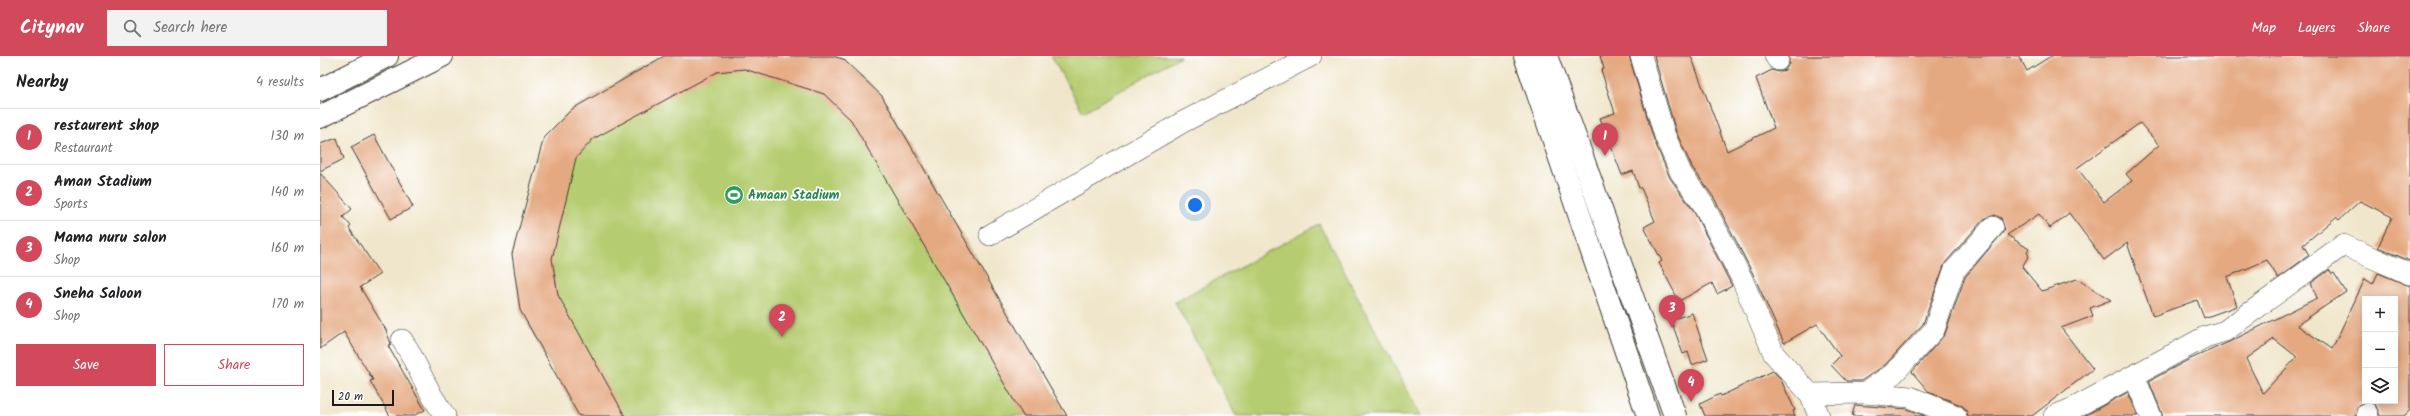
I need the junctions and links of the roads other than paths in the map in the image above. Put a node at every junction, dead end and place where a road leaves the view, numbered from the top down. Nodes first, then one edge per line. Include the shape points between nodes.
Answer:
1 (387, 56) edge
2 (442, 56) edge
3 (1311, 56) edge
4 (1526, 56) edge
5 (1546, 56) edge
6 (1641, 56) edge
7 (320, 90) edge
8 (320, 117) edge
9 (1993, 226) dead end
10 (990, 234) dead end
11 (2410, 274) edge
12 (402, 340) dead end
13 (2134, 376) junction
14 (1865, 393) junction
15 (1810, 394) junction
16 (445, 416) edge
17 (1648, 416) edge
18 (1674, 416) edge
19 (1819, 416) edge
20 (1956, 416) edge
21 (2054, 416) edge
22 (2151, 416) edge

1 - 7 main road
2 - 8 main road
3 - 10 street via 1183,122
4 - 17 main road
5 - 18 main road
6 - 15 street via 1665,136 1681,173 1703,204 1741,277 1774,354
9 - 14 street via 1954,271 1934,330 1893,374
11 - 13 street via 2343,245 2225,331 2205,337
12 - 16 street
13 - 21 street
13 - 22 street
14 - 15 street
14 - 20 street via 1910,397
15 - 19 street

